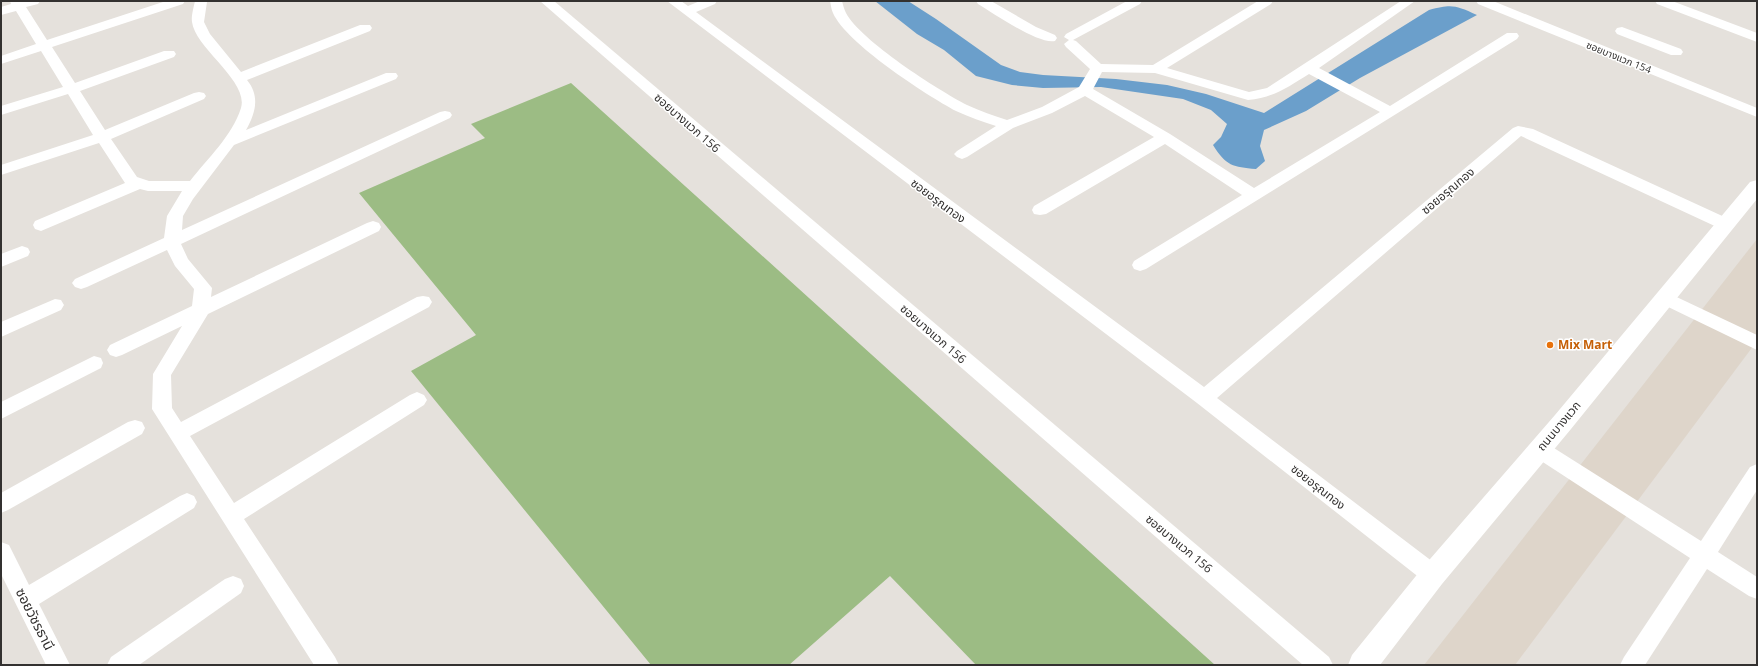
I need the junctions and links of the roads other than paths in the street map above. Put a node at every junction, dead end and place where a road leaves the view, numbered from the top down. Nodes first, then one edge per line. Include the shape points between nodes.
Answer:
1 (34, 1) edge
2 (179, 1) edge
3 (200, 1) edge
4 (546, 1) edge
5 (711, 1) edge
6 (836, 1) edge
7 (982, 1) edge
8 (1136, 1) edge
9 (1267, 1) edge
10 (1410, 1) edge
11 (1482, 1) edge
12 (1661, 1) edge
13 (18, 3) edge
14 (679, 6) edge
15 (1, 11) edge
16 (365, 28) dead end
17 (1622, 31) dead end
18 (1512, 36) dead end
19 (1757, 38) edge
20 (1071, 41) junction
21 (1651, 42) junction
22 (45, 46) junction
23 (1676, 52) dead end
24 (169, 54) dead end
25 (1, 60) edge
26 (1630, 62) junction
27 (1308, 68) junction
28 (1156, 69) junction
29 (391, 76) dead end
30 (239, 78) junction
31 (1090, 80) junction
32 (71, 89) junction
33 (199, 96) dead end
34 (1, 111) edge
35 (1390, 112) junction
36 (1757, 113) edge
37 (444, 115) dead end
38 (1008, 125) junction
39 (102, 136) junction
40 (1165, 137) junction
41 (229, 142) junction
42 (962, 154) dead end
43 (1, 170) edge
44 (139, 183) junction
45 (194, 186) junction
46 (1757, 186) edge
47 (1253, 195) junction
48 (1040, 210) dead end
49 (1725, 224) junction
50 (41, 225) dead end
51 (372, 227) dead end
52 (172, 241) junction
53 (22, 252) dead end
54 (1, 261) edge
55 (1140, 265) dead end
56 (81, 283) dead end
57 (1666, 298) junction
58 (423, 302) dead end
59 (55, 305) dead end
60 (200, 310) junction
61 (1, 330) edge
62 (1757, 343) edge
63 (116, 350) dead end
64 (94, 363) dead end
65 (1204, 398) junction
66 (417, 400) dead end
67 (1, 411) edge
68 (135, 428) dead end
69 (178, 433) junction
70 (1539, 449) junction
71 (1757, 473) edge
72 (187, 502) dead end
73 (1, 504) edge
74 (231, 516) junction
75 (1, 552) edge
76 (1704, 556) junction
77 (1433, 574) junction
78 (233, 586) dead end
79 (1757, 589) edge
80 (25, 600) junction
81 (58, 665) edge
82 (118, 665) edge
83 (327, 665) edge
84 (1321, 665) edge
85 (1362, 665) edge
86 (1632, 665) edge

1 - 13 street
2 - 22 street
3 - 30 street via 198,22 204,35
4 - 84 street, ซอยบางแวก 156
5 - 14 street
6 - 38 street via 840,16 863,40 898,68 961,108
7 - 20 street via 1031,30 1050,38 1051,42 1058,46 1065,46
8 - 20 street
9 - 28 street
10 - 27 street
11 - 26 street, ซอยบางแวก 154
12 - 19 street
13 - 15 street
13 - 22 street
14 - 65 street, ซอยอรุณทอง
16 - 30 street
17 - 21 street
18 - 35 street
20 - 31 street
21 - 23 street
21 - 26 street
22 - 25 street
22 - 32 street
24 - 32 street
26 - 36 street, ซอยบางแวก 154
27 - 28 street via 1272,91 1248,96
27 - 35 street
28 - 31 street
29 - 41 street
30 - 41 street via 246,88 249,106 240,128
31 - 38 street via 1047,110
31 - 40 street
32 - 34 street
32 - 39 street
33 - 39 street
35 - 47 street
37 - 52 street
38 - 42 street
39 - 43 street
39 - 44 street via 132,180
40 - 47 street
40 - 48 street
41 - 45 street
44 - 45 street via 148,186
44 - 50 street
45 - 52 street via 175,216
46 - 49 main road, ถนนบางแวก
47 - 55 street
49 - 57 main road, ถนนบางแวก
49 - 65 street, ซอยอรุณทอง via 1528,132 1518,131
51 - 60 street
52 - 56 street
52 - 60 street via 181,262 203,288
53 - 54 street
57 - 62 street
57 - 70 main road, ถนนบางแวก
58 - 69 street
59 - 61 street
60 - 63 street
60 - 69 street via 162,374 162,409
64 - 67 street
65 - 77 street, ซอยอรุณทอง
66 - 74 street
68 - 73 street
69 - 74 street
70 - 76 street
70 - 77 main road, ถนนบางแวก
71 - 76 street
72 - 80 street
74 - 83 street
75 - 80 street, ซอยวัชรธานี
76 - 79 street
76 - 86 street
77 - 85 main road, ถนนบางแวก
78 - 82 street
80 - 81 street, ซอยวัชรธานี

